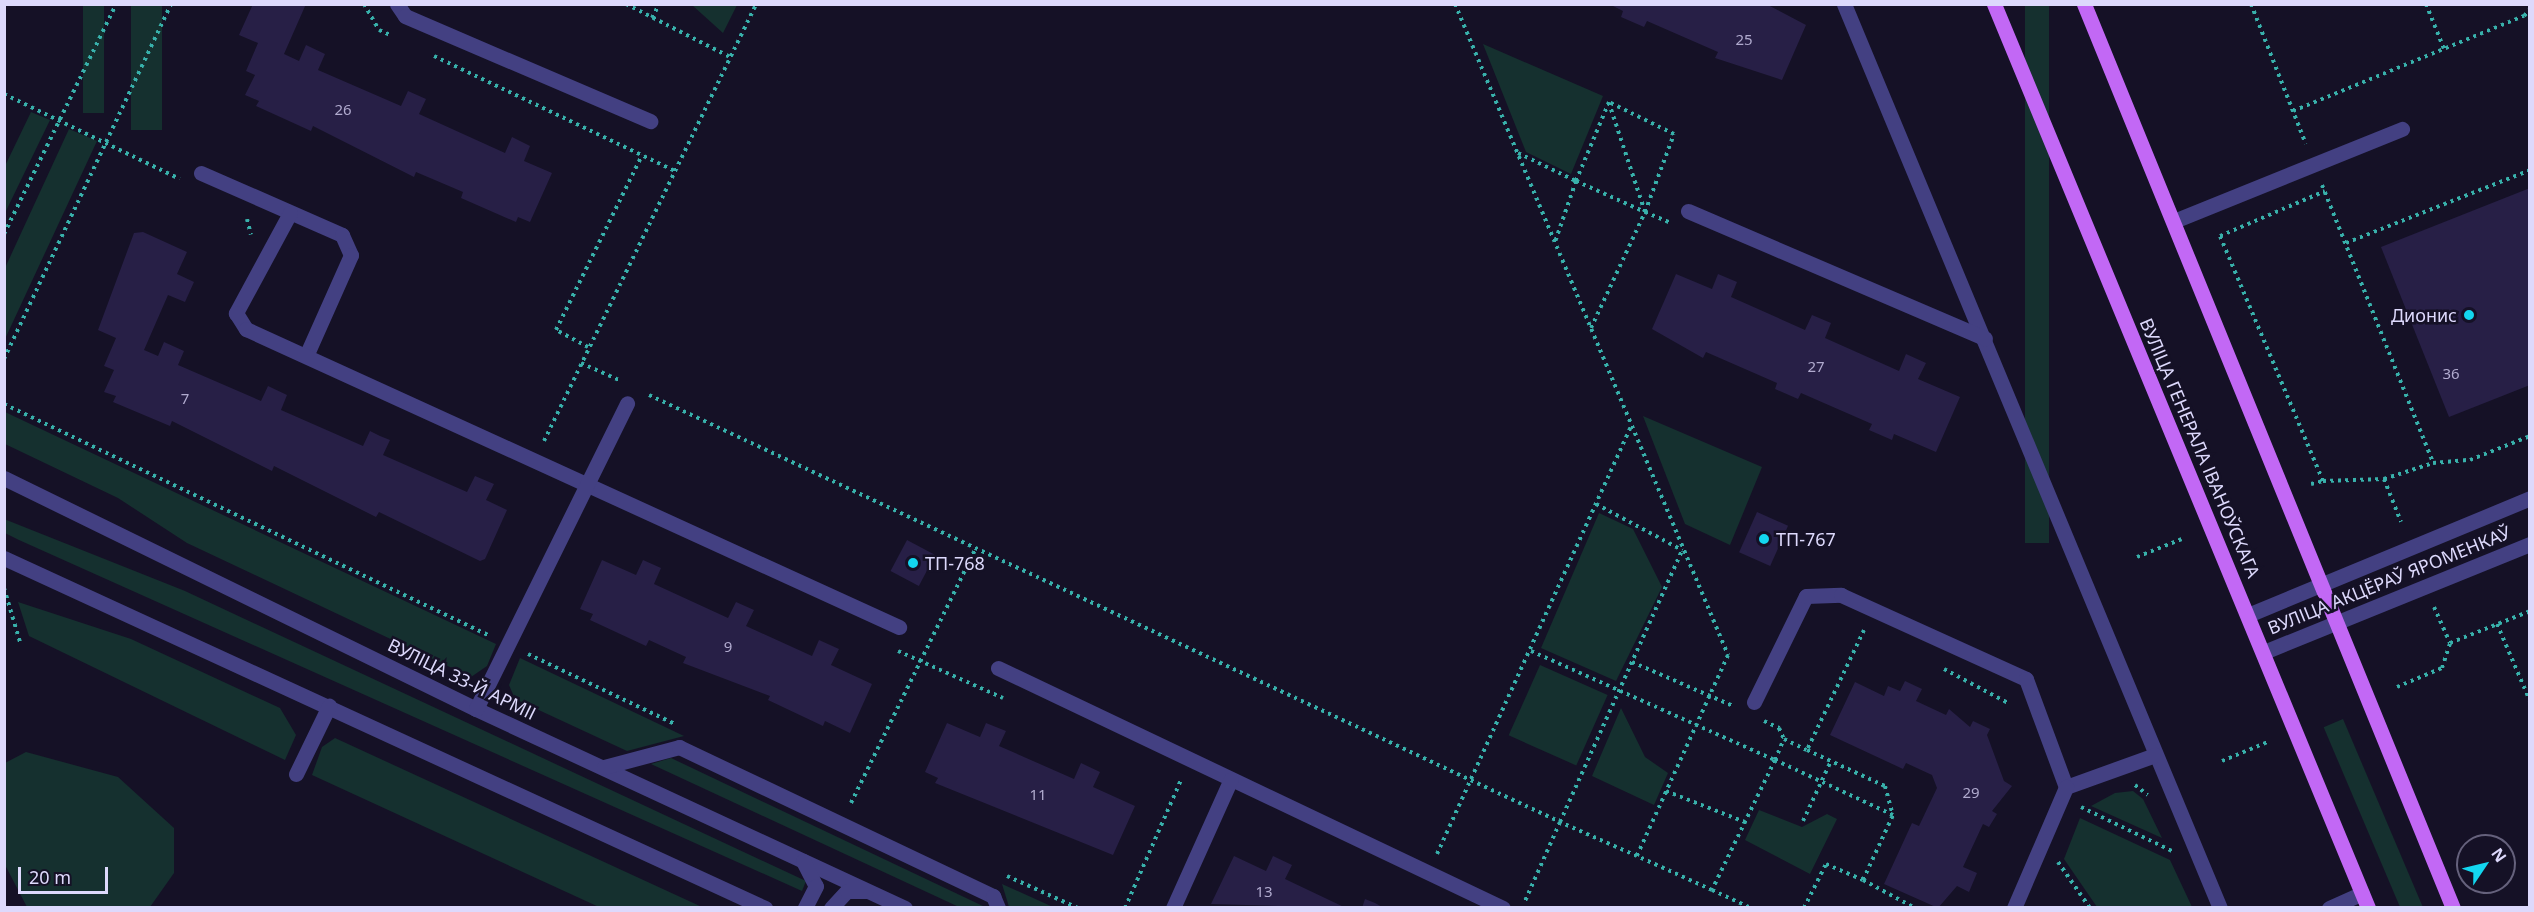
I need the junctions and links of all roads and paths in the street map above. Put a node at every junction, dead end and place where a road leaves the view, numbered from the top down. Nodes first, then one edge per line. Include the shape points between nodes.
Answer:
1 (116, 4) edge
2 (171, 4) edge
3 (364, 4) edge
4 (397, 4) edge
5 (626, 4) edge
6 (659, 4) edge
7 (756, 4) edge
8 (1455, 4) edge
9 (1844, 4) edge
10 (1994, 4) edge
11 (2084, 4) edge
12 (2251, 4) edge
13 (2426, 4) edge
14 (2529, 9) edge
15 (652, 18) junction
16 (400, 40) dead end
17 (2444, 49) junction
18 (431, 55) dead end
19 (730, 57) junction
20 (1609, 102) junction
21 (2293, 111) junction
22 (650, 121) dead end
23 (2402, 129) dead end
24 (1517, 153) junction
25 (642, 155) junction
26 (2314, 164) junction
27 (2529, 170) edge
28 (675, 171) junction
29 (201, 173) dead end
30 (1576, 181) junction
31 (2325, 191) junction
32 (1688, 211) dead end
33 (1645, 212) junction
34 (290, 213) junction
35 (2174, 221) junction
36 (1677, 226) dead end
37 (4, 234) edge
38 (1555, 242) junction
39 (2346, 243) junction
40 (1591, 328) junction
41 (1985, 338) junction
42 (588, 347) junction
43 (307, 354) junction
44 (4, 359) edge
45 (581, 363) junction
46 (624, 383) dead end
47 (645, 393) dead end
48 (627, 403) dead end
49 (4, 404) edge
50 (1631, 426) junction
51 (2529, 436) edge
52 (536, 458) junction
53 (2433, 463) junction
54 (4, 478) edge
55 (2384, 479) junction
56 (2323, 481) junction
57 (588, 482) junction
58 (2311, 484) dead end
59 (2529, 498) edge
60 (1596, 504) junction
61 (2400, 522) dead end
62 (2182, 539) dead end
63 (2529, 543) edge
64 (976, 548) junction
65 (1682, 551) junction
66 (2137, 557) dead end
67 (4, 558) edge
68 (2322, 585) junction
69 (4, 588) edge
70 (2434, 607) dead end
71 (2529, 611) edge
72 (2248, 615) junction
73 (2337, 622) junction
74 (2497, 624) junction
75 (899, 627) dead end
76 (1874, 635) dead end
77 (20, 642) dead end
78 (531, 643) dead end
79 (2450, 643) junction
80 (509, 645) junction
81 (889, 647) dead end
82 (1531, 651) junction
83 (2264, 652) junction
84 (526, 653) junction
85 (920, 662) junction
86 (1632, 662) junction
87 (1935, 665) dead end
88 (998, 668) dead end
89 (2397, 687) dead end
90 (1620, 690) junction
91 (1710, 695) junction
92 (1007, 700) dead end
93 (2529, 701) edge
94 (1754, 702) dead end
95 (329, 706) junction
96 (476, 709) junction
97 (1739, 709) dead end
98 (2012, 712) dead end
99 (1759, 719) dead end
100 (1696, 724) junction
101 (688, 730) dead end
102 (1784, 739) junction
103 (2270, 741) dead end
104 (1808, 750) junction
105 (2155, 755) junction
106 (1775, 760) junction
107 (1831, 761) junction
108 (2222, 761) dead end
109 (604, 767) junction
110 (1170, 773) dead end
111 (296, 774) dead end
112 (1474, 778) junction
113 (1231, 779) junction
114 (1821, 781) junction
115 (2125, 786) dead end
116 (2066, 787) junction
117 (1666, 791) junction
118 (838, 801) dead end
119 (2089, 802) dead end
120 (849, 806) junction
121 (2154, 806) dead end
122 (2080, 807) junction
123 (2073, 810) dead end
124 (860, 811) dead end
125 (1893, 815) junction
126 (1803, 821) dead end
127 (1560, 822) junction
128 (1745, 822) junction
129 (2171, 843) dead end
130 (2052, 853) dead end
131 (1637, 856) junction
132 (802, 860) junction
133 (1428, 872) junction
134 (1002, 874) dead end
135 (1863, 880) junction
136 (1712, 890) junction
137 (869, 891) junction
138 (2365, 900) edge
139 (765, 908) edge
140 (805, 908) edge
141 (831, 908) edge
142 (905, 908) edge
143 (998, 908) edge
144 (1078, 908) edge
145 (1125, 908) edge
146 (1173, 908) edge
147 (1503, 908) edge
148 (1522, 908) edge
149 (1750, 908) edge
150 (1804, 908) edge
151 (1915, 908) edge
152 (2014, 908) edge
153 (2091, 908) edge
154 (2220, 908) edge
155 (2329, 908) edge
156 (2453, 908) edge

1 - 37 path
2 - 44 path
3 - 16 path via 379,30
4 - 22 street via 405,16
5 - 15 path
6 - 15 path
7 - 19 path
8 - 24 path
9 - 41 street
10 - 72 main road, ВУЛІЦА ГЕНЕРАЛА ІВАНОЎСКАГА
11 - 35 main road
12 - 21 path
13 - 17 path
14 - 17 path via 2524,16
15 - 19 path
17 - 21 path
18 - 25 path
19 - 28 path
20 - 30 path
20 - 33 path
20 - 33 path via 1674,134
21 - 26 path
23 - 26 street
24 - 30 path
24 - 38 path
25 - 28 path
25 - 42 path via 556,330
26 - 31 path
26 - 35 street
27 - 39 path
28 - 42 path
29 - 34 street
30 - 33 path
30 - 38 path
31 - 39 path
31 - 56 path via 2220,236
32 - 41 street
33 - 36 path
33 - 40 path
34 - 43 street via 342,235 351,255
34 - 43 street via 236,313 246,329
35 - 68 main road
38 - 40 path
39 - 53 path
40 - 50 path
41 - 105 street
42 - 45 path
43 - 52 street
45 - 46 path
45 - 52 path
47 - 64 path
48 - 57 street
49 - 80 path
50 - 60 path
50 - 65 path
51 - 53 path via 2470,460
52 - 57 street
53 - 55 path
54 - 96 street, ВУЛІЦА 33-Й АРМІІ
55 - 56 path
55 - 61 path
56 - 58 path
57 - 75 street
57 - 80 street
59 - 68 street, ВУЛІЦА АКЦЁРАЎ ЯРОМЕНКАЎ
60 - 65 path
60 - 82 path
62 - 66 path
63 - 73 street, ВУЛІЦА АКЦЁРАЎ ЯРОМЕНКАЎ
64 - 85 path
64 - 112 path
65 - 86 path
65 - 91 path via 1728,655
67 - 95 street
68 - 72 street, ВУЛІЦА АКЦЁРАЎ ЯРОМЕНКАЎ
68 - 73 main road
69 - 77 path
70 - 79 path
71 - 74 path
72 - 83 main road, ВУЛІЦА ГЕНЕРАЛА ІВАНОЎСКАГА
73 - 83 street, ВУЛІЦА АКЦЁРАЎ ЯРОМЕНКАЎ
73 - 156 main road
74 - 79 path
74 - 93 path
76 - 104 path via 1864,630
78 - 84 path
79 - 89 path via 2442,668
80 - 84 path
80 - 96 street
81 - 85 path
82 - 90 path
82 - 112 path
83 - 138 main road, ВУЛІЦА ГЕНЕРАЛА ІВАНОЎСКАГА
84 - 101 path
85 - 92 path
85 - 120 path
86 - 90 path
86 - 91 path
87 - 98 path via 2007,701
88 - 113 street
90 - 100 path
90 - 127 path
91 - 97 path
91 - 100 path
94 - 116 street via 1806,596 1841,595 2026,679
95 - 111 street
95 - 139 street
96 - 109 street, ВУЛІЦА 33-Й АРМІІ
99 - 102 path via 1779,728
100 - 106 path
100 - 117 path
102 - 104 path
102 - 106 path
103 - 108 path
104 - 107 path
105 - 116 street
105 - 154 street
106 - 114 path
106 - 128 path
107 - 114 path
107 - 125 path via 1885,786
109 - 132 street, ВУЛІЦА 33-Й АРМІІ
109 - 143 street via 679,747 993,896
110 - 145 path via 1182,785
112 - 127 path
112 - 133 path
113 - 133 street
113 - 146 street
114 - 125 path
114 - 126 path
115 - 121 path via 2135,785
116 - 152 street
117 - 128 path
117 - 131 path
118 - 120 path
119 - 122 path
120 - 124 path
122 - 123 path
122 - 129 path via 2175,853
125 - 135 path
127 - 131 path
127 - 148 path
128 - 136 path
130 - 153 path
131 - 136 path
132 - 137 street, ВУЛІЦА 33-Й АРМІІ
132 - 140 street via 816,886
133 - 147 street
134 - 144 path
135 - 150 path via 1826,864
135 - 151 path
136 - 149 path
137 - 141 street via 847,891
137 - 142 street, ВУЛІЦА 33-Й АРМІІ
138 - 155 street

